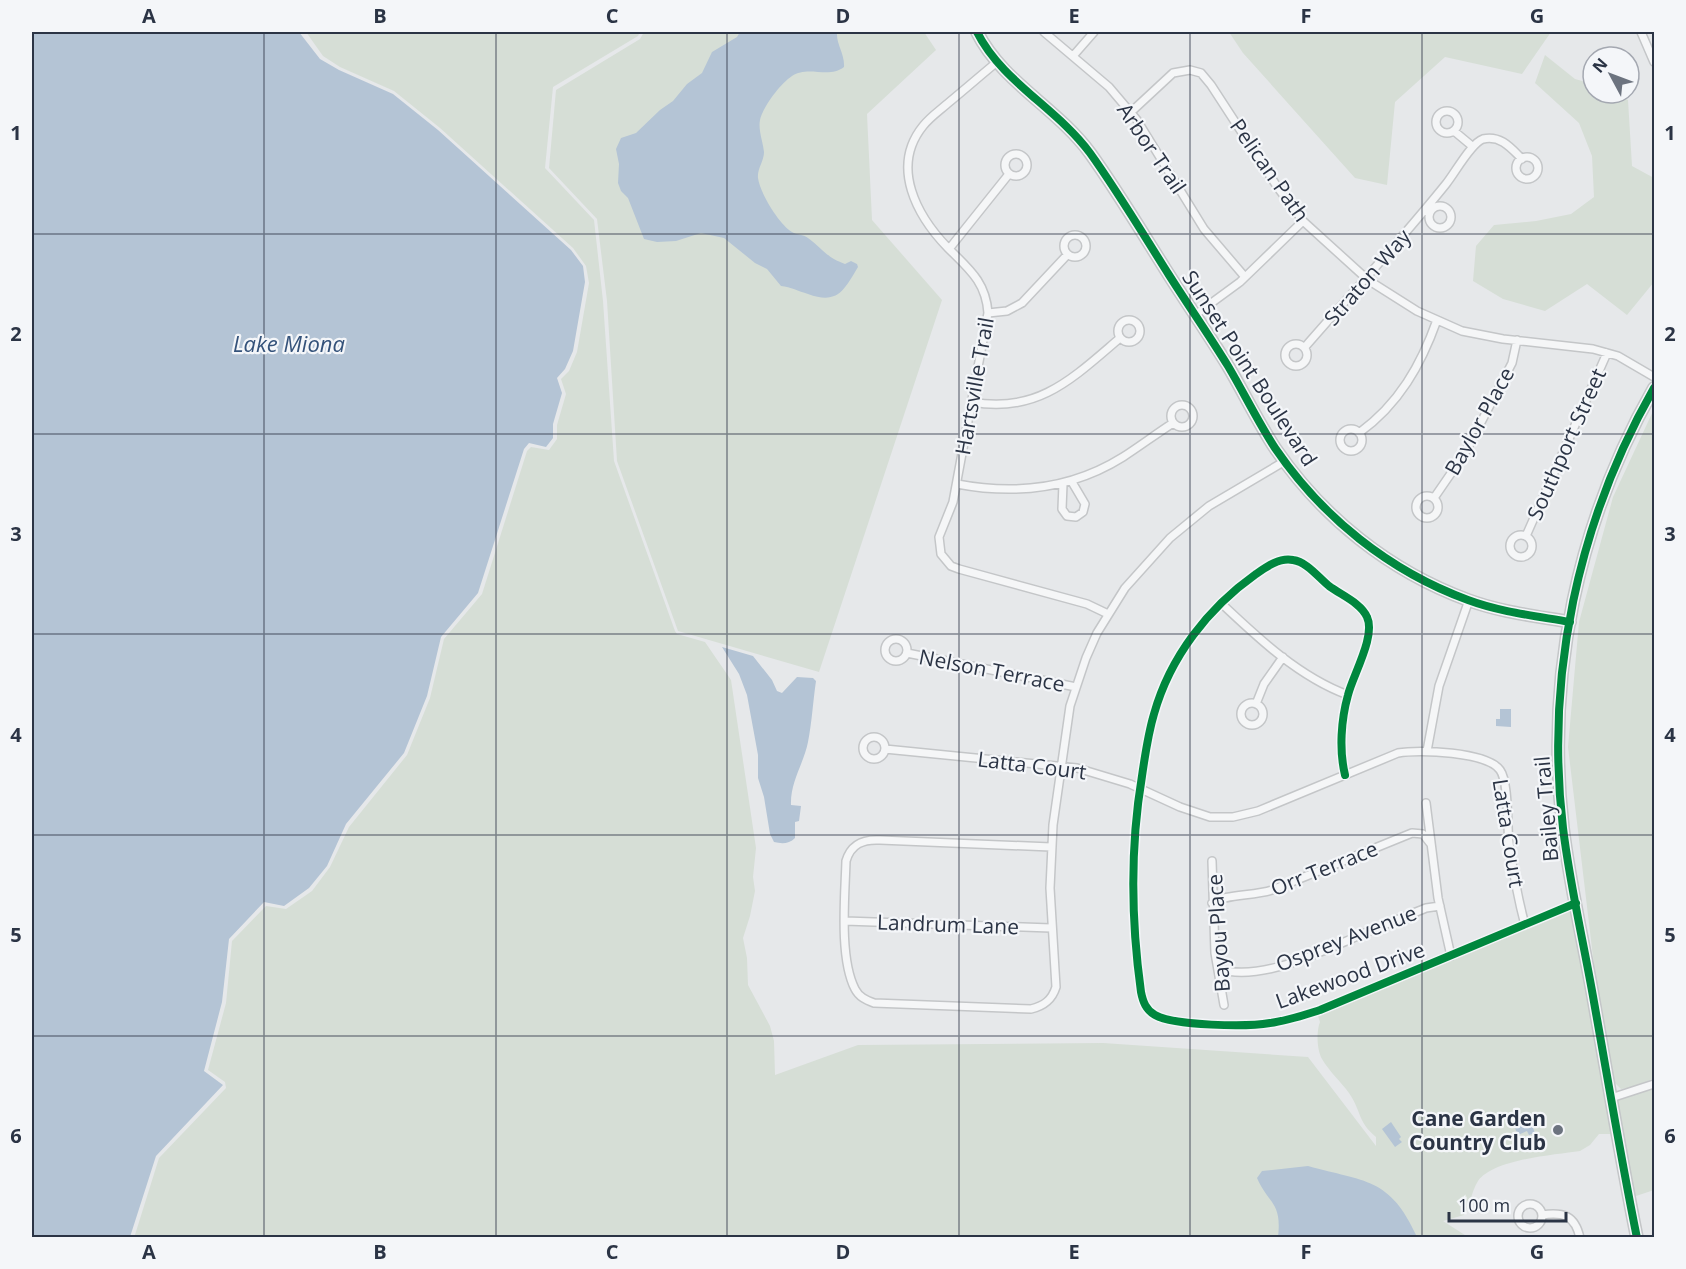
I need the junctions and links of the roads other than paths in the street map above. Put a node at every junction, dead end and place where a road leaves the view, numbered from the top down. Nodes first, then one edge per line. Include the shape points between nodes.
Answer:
1 (977, 32) edge
2 (1044, 32) edge
3 (1094, 32) edge
4 (1641, 32) edge
5 (1073, 56) junction
6 (997, 62) junction
7 (1654, 62) edge
8 (1131, 112) junction
9 (1454, 131) dead end
10 (1472, 146) junction
11 (1522, 159) dead end
12 (1009, 174) dead end
13 (1304, 221) junction
14 (949, 249) junction
15 (1067, 255) dead end
16 (1245, 277) junction
17 (1366, 278) junction
18 (988, 313) junction
19 (1196, 315) junction
20 (1437, 320) junction
21 (1120, 338) dead end
22 (1517, 340) junction
23 (1305, 348) dead end
24 (1607, 353) junction
25 (1654, 377) edge
26 (1654, 388) edge
27 (972, 402) junction
28 (1173, 423) dead end
29 (1359, 433) dead end
30 (1285, 461) junction
31 (1072, 482) junction
32 (957, 483) junction
33 (1063, 484) junction
34 (1434, 498) dead end
35 (1526, 536) dead end
36 (1468, 600) junction
37 (1221, 603) junction
38 (1108, 614) junction
39 (1569, 622) junction
40 (907, 653) dead end
41 (1283, 657) junction
42 (1076, 687) junction
43 (1347, 695) junction
44 (1256, 704) dead end
45 (885, 749) dead end
46 (1427, 751) junction
47 (1061, 766) junction
48 (1345, 775) junction
49 (1140, 789) junction
50 (1426, 803) dead end
51 (1430, 843) junction
52 (1051, 847) junction
53 (1212, 861) dead end
54 (1212, 903) junction
55 (1576, 903) junction
56 (1440, 906) junction
57 (845, 921) junction
58 (1525, 925) junction
59 (1051, 928) junction
60 (1451, 956) junction
61 (1218, 969) junction
62 (1224, 1005) dead end
63 (1654, 1084) edge
64 (1611, 1098) junction
65 (1542, 1215) dead end
66 (1580, 1238) edge
67 (1637, 1238) edge

1 - 6 street, Sunset Point Boulevard
2 - 5 street, Arbor Trail
3 - 5 street
4 - 7 street
5 - 8 street, Arbor Trail
6 - 14 street, Hartsville Trail via 923,126 912,146 908,172 912,195 929,227
6 - 19 street, Sunset Point Boulevard via 1079,139
8 - 13 street, Pelican Path via 1173,73 1201,73
8 - 16 street, Arbor Trail via 1204,229
9 - 10 street
10 - 11 street via 1483,139 1500,140
10 - 17 street, Straton Way via 1430,208
12 - 14 street
13 - 16 street
13 - 17 street, Pelican Path
14 - 18 street, Hartsville Trail via 979,280
15 - 18 street via 1022,303 1007,311
16 - 19 street
17 - 20 street, Pelican Path
17 - 23 street, Straton Way
18 - 27 street, Hartsville Trail
19 - 30 street, Sunset Point Boulevard
20 - 22 street, Pelican Path via 1462,330
20 - 29 street via 1413,376 1393,403
21 - 27 street via 1048,394 1016,404
22 - 24 street, Pelican Path
22 - 34 street, Baylor Place via 1512,363 1470,443
24 - 25 street, Pelican Path
24 - 35 street, Southport Street
26 - 39 street, Bailey Trail via 1603,496 1581,566
27 - 32 street, Hartsville Trail
28 - 31 street via 1123,457
30 - 36 street, Sunset Point Boulevard via 1307,490 1357,537 1414,575
30 - 38 street via 1209,506 1181,528 1142,567
31 - 33 street
31 - 33 street via 1084,504 1083,512 1076,518 1067,516 1062,509
32 - 33 street via 999,490
32 - 38 street, Hartsville Trail via 939,537 941,554 951,566 1087,604
36 - 39 street, Sunset Point Boulevard
36 - 46 street via 1439,686
37 - 41 street
37 - 43 street, Lakewood Drive via 1275,562 1291,559 1306,566 1358,606 1369,621 1370,633
37 - 49 street, Lakewood Drive via 1172,667 1153,715
38 - 42 street
39 - 55 street, Bailey Trail via 1558,739 1563,828
40 - 42 street, Nelson Terrace
41 - 43 street via 1325,686
41 - 44 street via 1264,684
42 - 47 street
43 - 48 street, Lakewood Drive via 1341,754
45 - 47 street, Latta Court
46 - 48 street, Latta Court via 1398,753
46 - 58 street, Latta Court via 1480,758 1500,771
47 - 49 street, Latta Court
47 - 52 street
48 - 49 street, Latta Court via 1258,811 1233,817 1196,814
49 - 60 street, Lakewood Drive via 1133,855 1133,923 1143,1002 1154,1015 1223,1025 1271,1023 1320,1010
50 - 51 street
51 - 54 street, Orr Terrace via 1423,834 1412,833 1272,890 1221,897
51 - 56 street
52 - 57 street via 863,841 852,848 846,861
52 - 59 street
53 - 54 street, Bayou Place
54 - 61 street, Bayou Place
55 - 58 street, Lakewood Drive
55 - 64 street, Bailey Trail
56 - 60 street
56 - 61 street, Osprey Avenue via 1426,908 1284,965 1247,972
57 - 59 street, Landrum Lane
57 - 59 street via 852,981 859,995 867,1000 1031,1010 1054,994
58 - 60 street, Lakewood Drive
61 - 62 street, Bayou Place
63 - 64 street
64 - 67 street, Bailey Trail
65 - 66 street via 1564,1215 1574,1223

